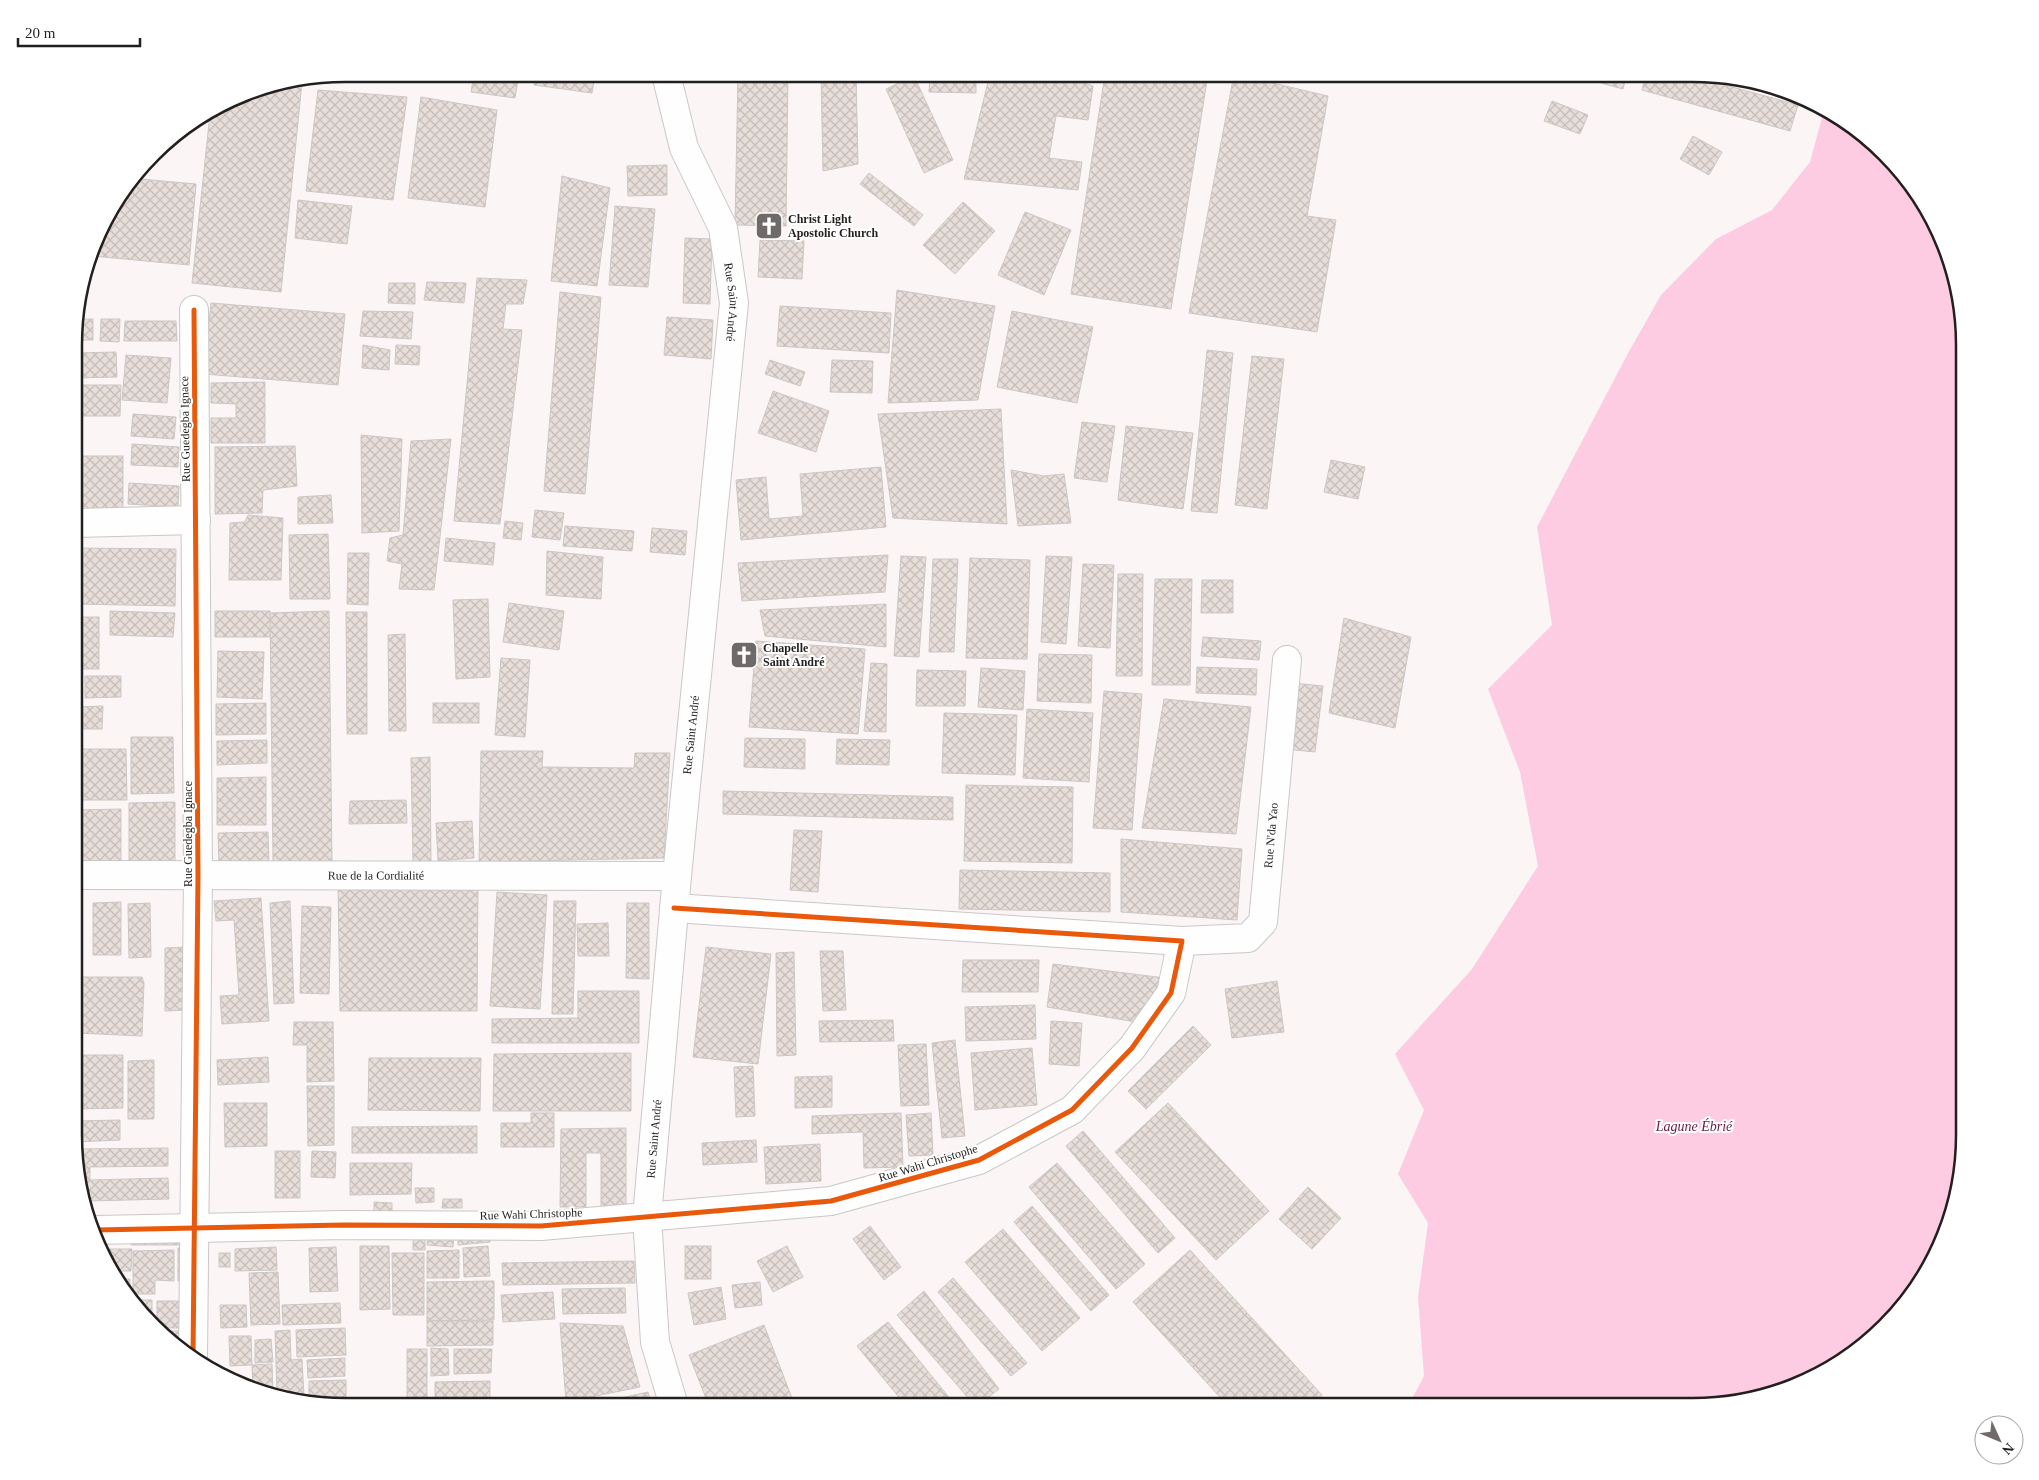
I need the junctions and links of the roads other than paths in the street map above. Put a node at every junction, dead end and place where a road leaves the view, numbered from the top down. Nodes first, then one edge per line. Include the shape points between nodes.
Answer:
1 (668, 82) edge
2 (194, 310) dead end
3 (196, 520) junction
4 (82, 523) edge
5 (1287, 660) dead end
6 (82, 875) edge
7 (198, 876) junction
8 (677, 876) junction
9 (674, 908) junction
10 (1182, 941) junction
11 (646, 1218) junction
12 (193, 1229) junction
13 (101, 1230) edge
14 (193, 1349) edge
15 (672, 1398) edge

1 - 8 street, Rue Saint André via 684,148 723,228 734,303
2 - 3 street, Rue Guedegba Ignace
3 - 4 street
3 - 7 street, Rue Guedegba Ignace
5 - 10 street, Rue N'da Yao via 1264,922 1248,938
6 - 7 street, Rue de la Cordialité
7 - 8 street, Rue de la Cordialité
7 - 12 street, Rue Guedegba Ignace
8 - 9 street, Rue Saint André
9 - 10 street
9 - 11 street, Rue Saint André
10 - 11 street, Rue Wahi Christophe via 1171,993 1132,1048 1072,1110 979,1160 831,1201
11 - 12 street, Rue Wahi Christophe via 540,1226 344,1225
11 - 15 street, Rue Saint André via 655,1342
12 - 13 street, Rue Wahi Christophe
12 - 14 street, Rue Guedegba Ignace

